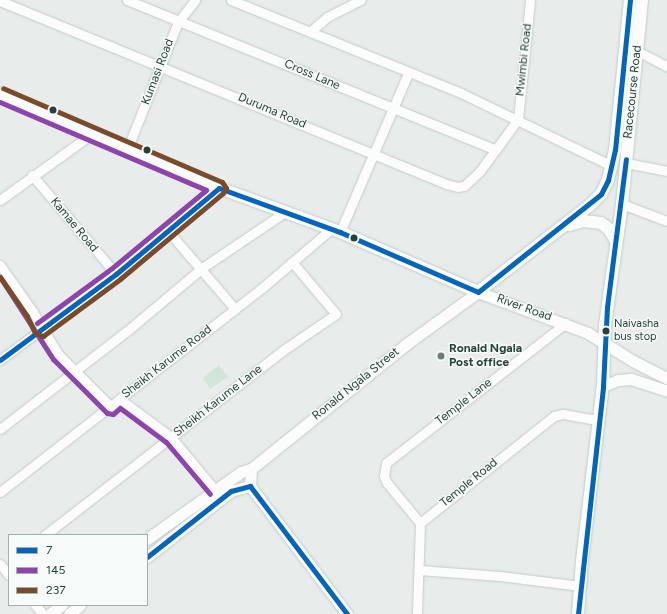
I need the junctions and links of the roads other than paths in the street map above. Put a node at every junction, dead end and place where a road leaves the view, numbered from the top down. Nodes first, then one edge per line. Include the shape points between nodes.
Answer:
1 (127, 0) edge
2 (195, 0) edge
3 (231, 0) edge
4 (361, 0) edge
5 (530, 0) edge
6 (630, 0) edge
7 (642, 0) edge
8 (0, 1) edge
9 (178, 22) junction
10 (311, 31) junction
11 (637, 51) junction
12 (160, 66) junction
13 (667, 66) edge
14 (408, 73) junction
15 (0, 94) edge
16 (391, 108) junction
17 (518, 120) junction
18 (93, 133) junction
19 (128, 147) junction
20 (496, 150) junction
21 (372, 154) junction
22 (626, 163) junction
23 (612, 166) junction
24 (667, 171) edge
25 (32, 176) junction
26 (219, 188) junction
27 (601, 194) joint
28 (0, 200) edge
29 (622, 204) junction
30 (285, 212) junction
31 (667, 221) edge
32 (564, 227) junction
33 (335, 230) junction
34 (168, 231) junction
35 (616, 241) junction
36 (292, 262) junction
37 (0, 265) edge
38 (202, 268) junction
39 (116, 274) junction
40 (478, 292) junction
41 (235, 309) junction
42 (566, 323) junction
43 (41, 329) junction
44 (604, 342) junction
45 (0, 360) edge
46 (73, 370) junction
47 (667, 378) edge
48 (603, 386) junction
49 (667, 391) edge
50 (120, 399) junction
51 (111, 407) junction
52 (598, 420) junction
53 (0, 428) edge
54 (171, 437) junction
55 (251, 469) junction
56 (250, 486) junction
57 (215, 490) junction
58 (0, 492) edge
59 (420, 522) junction
60 (47, 534) edge
61 (148, 539) edge
62 (148, 556) edge
63 (419, 570) junction
64 (580, 586) junction
65 (36, 606) edge
66 (61, 606) edge
67 (79, 606) edge
68 (43, 614) edge
69 (50, 614) edge
70 (69, 614) edge
71 (347, 614) edge
72 (417, 614) edge
73 (578, 614) edge

1 - 9 street, Cross Lane
2 - 9 street, Kumasi Road
3 - 10 street
4 - 10 street via 327,16
5 - 17 street, Mwimbi Road
6 - 23 main road, Racecourse Road
7 - 11 main road, Racecourse Road
8 - 12 street, Duruma Road
9 - 12 street, Kumasi Road
9 - 16 street, Cross Lane
10 - 14 street
11 - 13 street
11 - 22 main road, Racecourse Road
12 - 19 street, Kumasi Road
12 - 21 street, Duruma Road
14 - 16 street, Sheikh Karume Road
14 - 17 street
15 - 18 main road, River Road
16 - 20 street, Cross Lane
16 - 21 street, Sheikh Karume Road
17 - 20 street, Duruma Road
17 - 23 street
18 - 19 main road, River Road
18 - 25 street
19 - 26 main road, River Road
20 - 21 street, Duruma Road via 472,179 458,187
21 - 33 street, Sheikh Karume Road
22 - 24 street
22 - 29 main road, Racecourse Road
23 - 27 main road, Racecourse Road
25 - 28 street
25 - 39 street, Kamae Road
26 - 30 main road, River Road
26 - 34 street
27 - 32 main road, Ronald Ngala Street
29 - 31 street
29 - 35 main road, Racecourse Road
30 - 33 main road, River Road
30 - 38 street
32 - 35 main road, Ronald Ngala Street via 583,221 593,221 609,229
32 - 40 main road, Ronald Ngala Street
33 - 36 street, Sheikh Karume Road
33 - 40 main road, River Road
34 - 38 street
34 - 39 street
35 - 44 main road, Racecourse Road
36 - 41 street, Sheikh Karume Road
36 - 54 street, Sheikh Karume Lane via 336,314 282,350
37 - 43 street via 33,312
38 - 41 street
38 - 46 street via 127,331
39 - 43 street
40 - 42 street, River Road
40 - 55 street, Ronald Ngala Street via 405,345
41 - 50 street, Sheikh Karume Road
42 - 44 street, River Road
42 - 59 street, Temple Lane via 393,457 384,469 387,483
43 - 45 street
43 - 46 street
44 - 47 street, River Road via 633,361
44 - 48 main road, Racecourse Road
46 - 51 street
46 - 53 street
48 - 49 street via 618,380 631,379
48 - 52 main road, Racecourse Road
50 - 51 street, Sheikh Karume Road
50 - 54 street
51 - 58 street, Sheikh Karume Road
52 - 59 street, Temple Road via 563,414 554,416
52 - 64 main road, Racecourse Road
54 - 57 street
54 - 60 street, Sheikh Karume Lane
55 - 56 street
55 - 57 street, Ronald Ngala Street via 241,472
56 - 62 street via 230,491
56 - 71 street
57 - 61 street, Ronald Ngala Street
59 - 63 street
63 - 64 street via 500,576
63 - 72 street
64 - 73 main road, Racecourse Road
65 - 68 street
66 - 69 street
67 - 70 street

